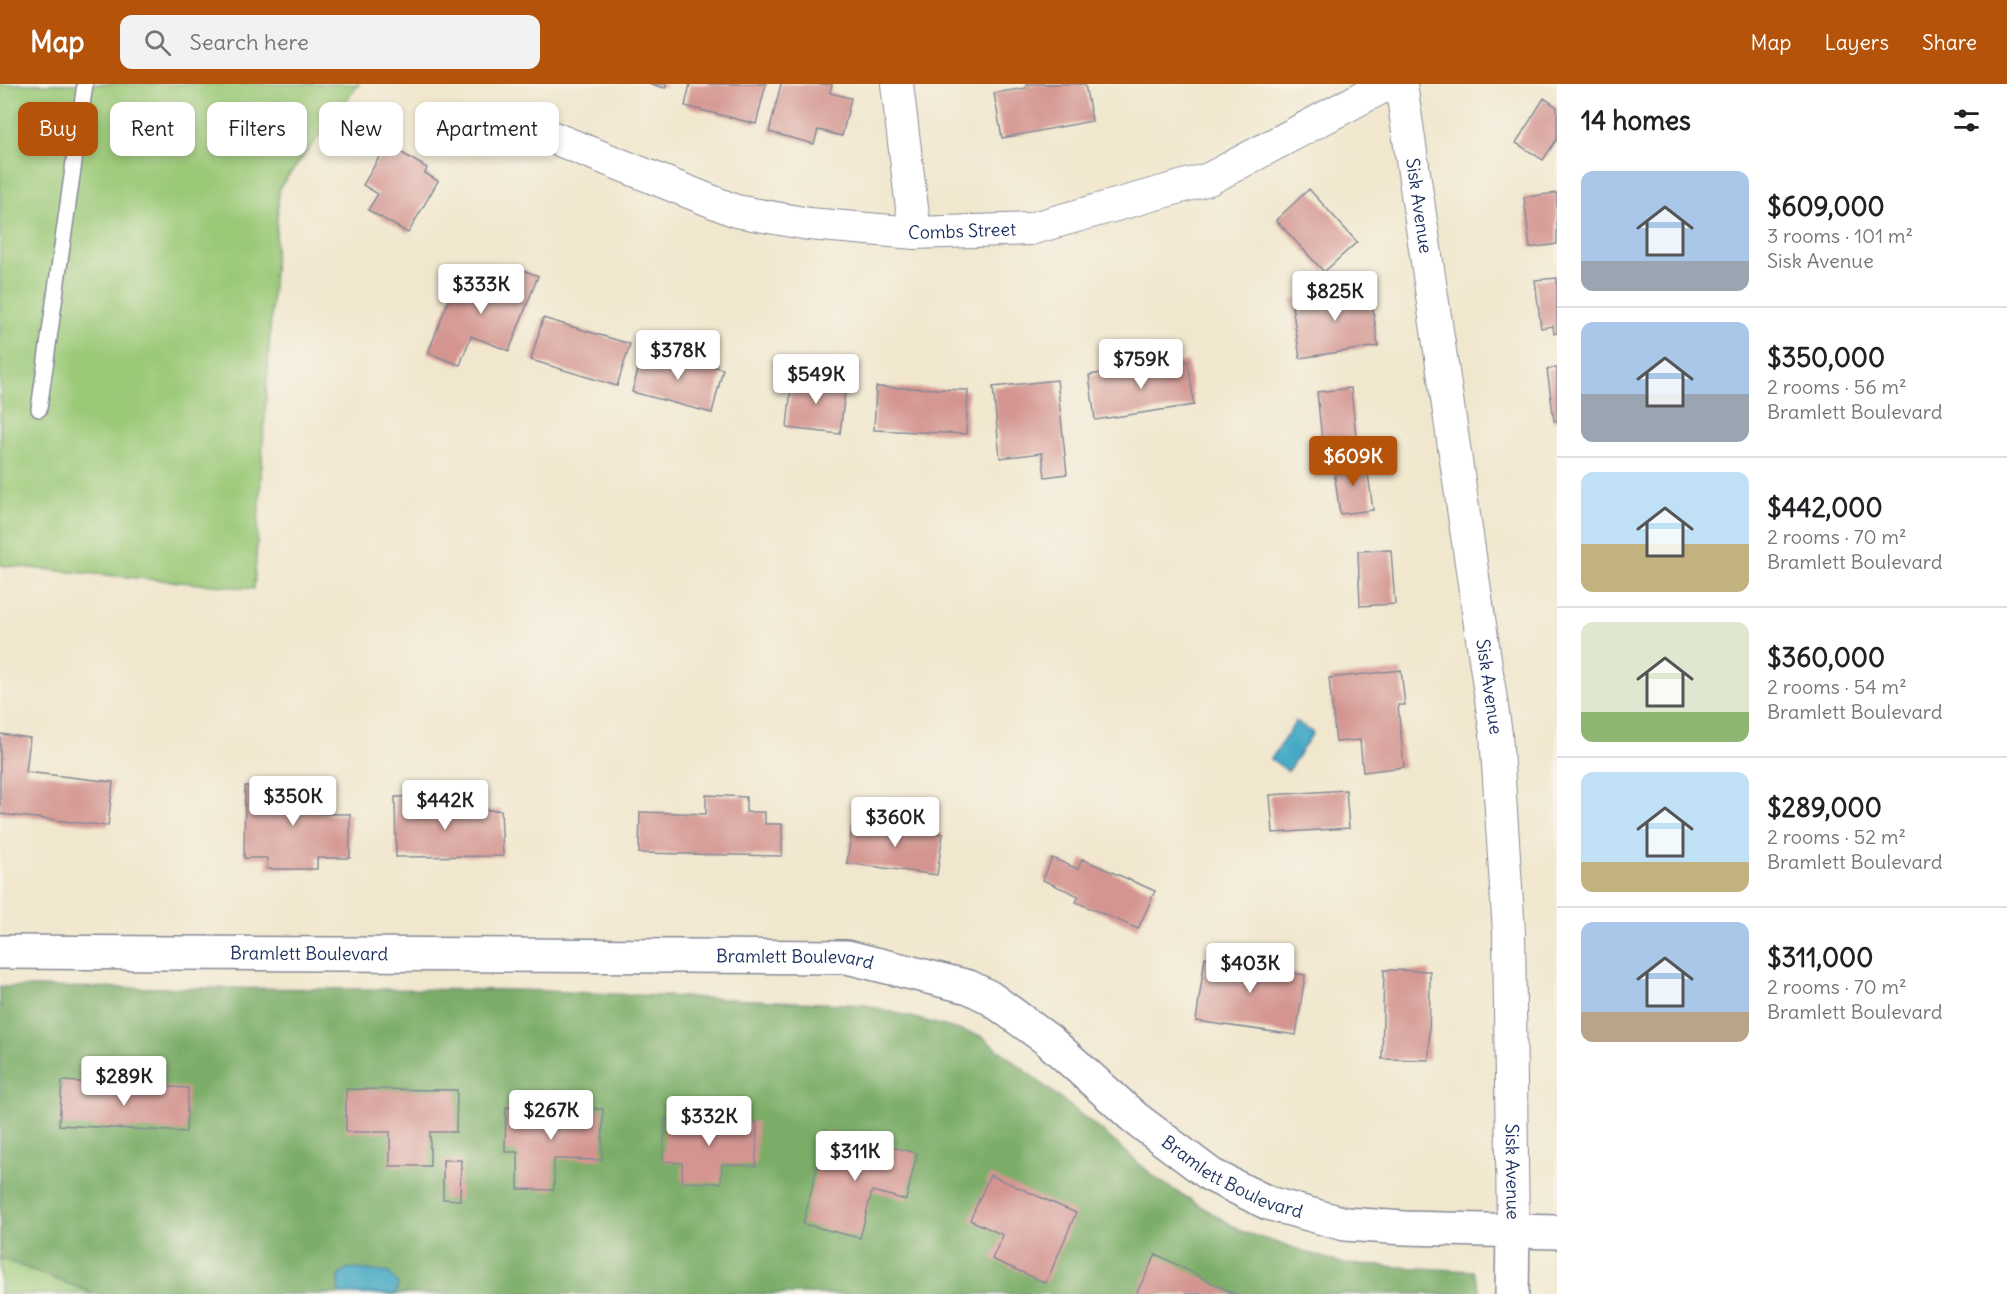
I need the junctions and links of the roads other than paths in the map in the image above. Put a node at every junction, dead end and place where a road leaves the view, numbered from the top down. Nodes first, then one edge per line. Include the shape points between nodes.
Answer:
1 (85, 84) edge
2 (897, 84) edge
3 (1388, 84) edge
4 (1401, 84) edge
5 (559, 140) edge
6 (915, 233) junction
7 (39, 409) dead end
8 (0, 952) edge
9 (1513, 1232) junction
10 (1557, 1232) edge
11 (1512, 1294) edge

1 - 7 lane
2 - 6 street
3 - 6 street, Combs Street via 1209,179 1030,229
4 - 9 street, Sisk Avenue via 1496,734 1509,933
5 - 6 street, Combs Street via 736,211 809,224
8 - 9 street, Bramlett Boulevard via 847,957 969,987 989,997 1048,1040 1135,1118 1211,1175 1268,1203 1345,1224
9 - 10 street, Bramlett Boulevard
9 - 11 street, Sisk Avenue

